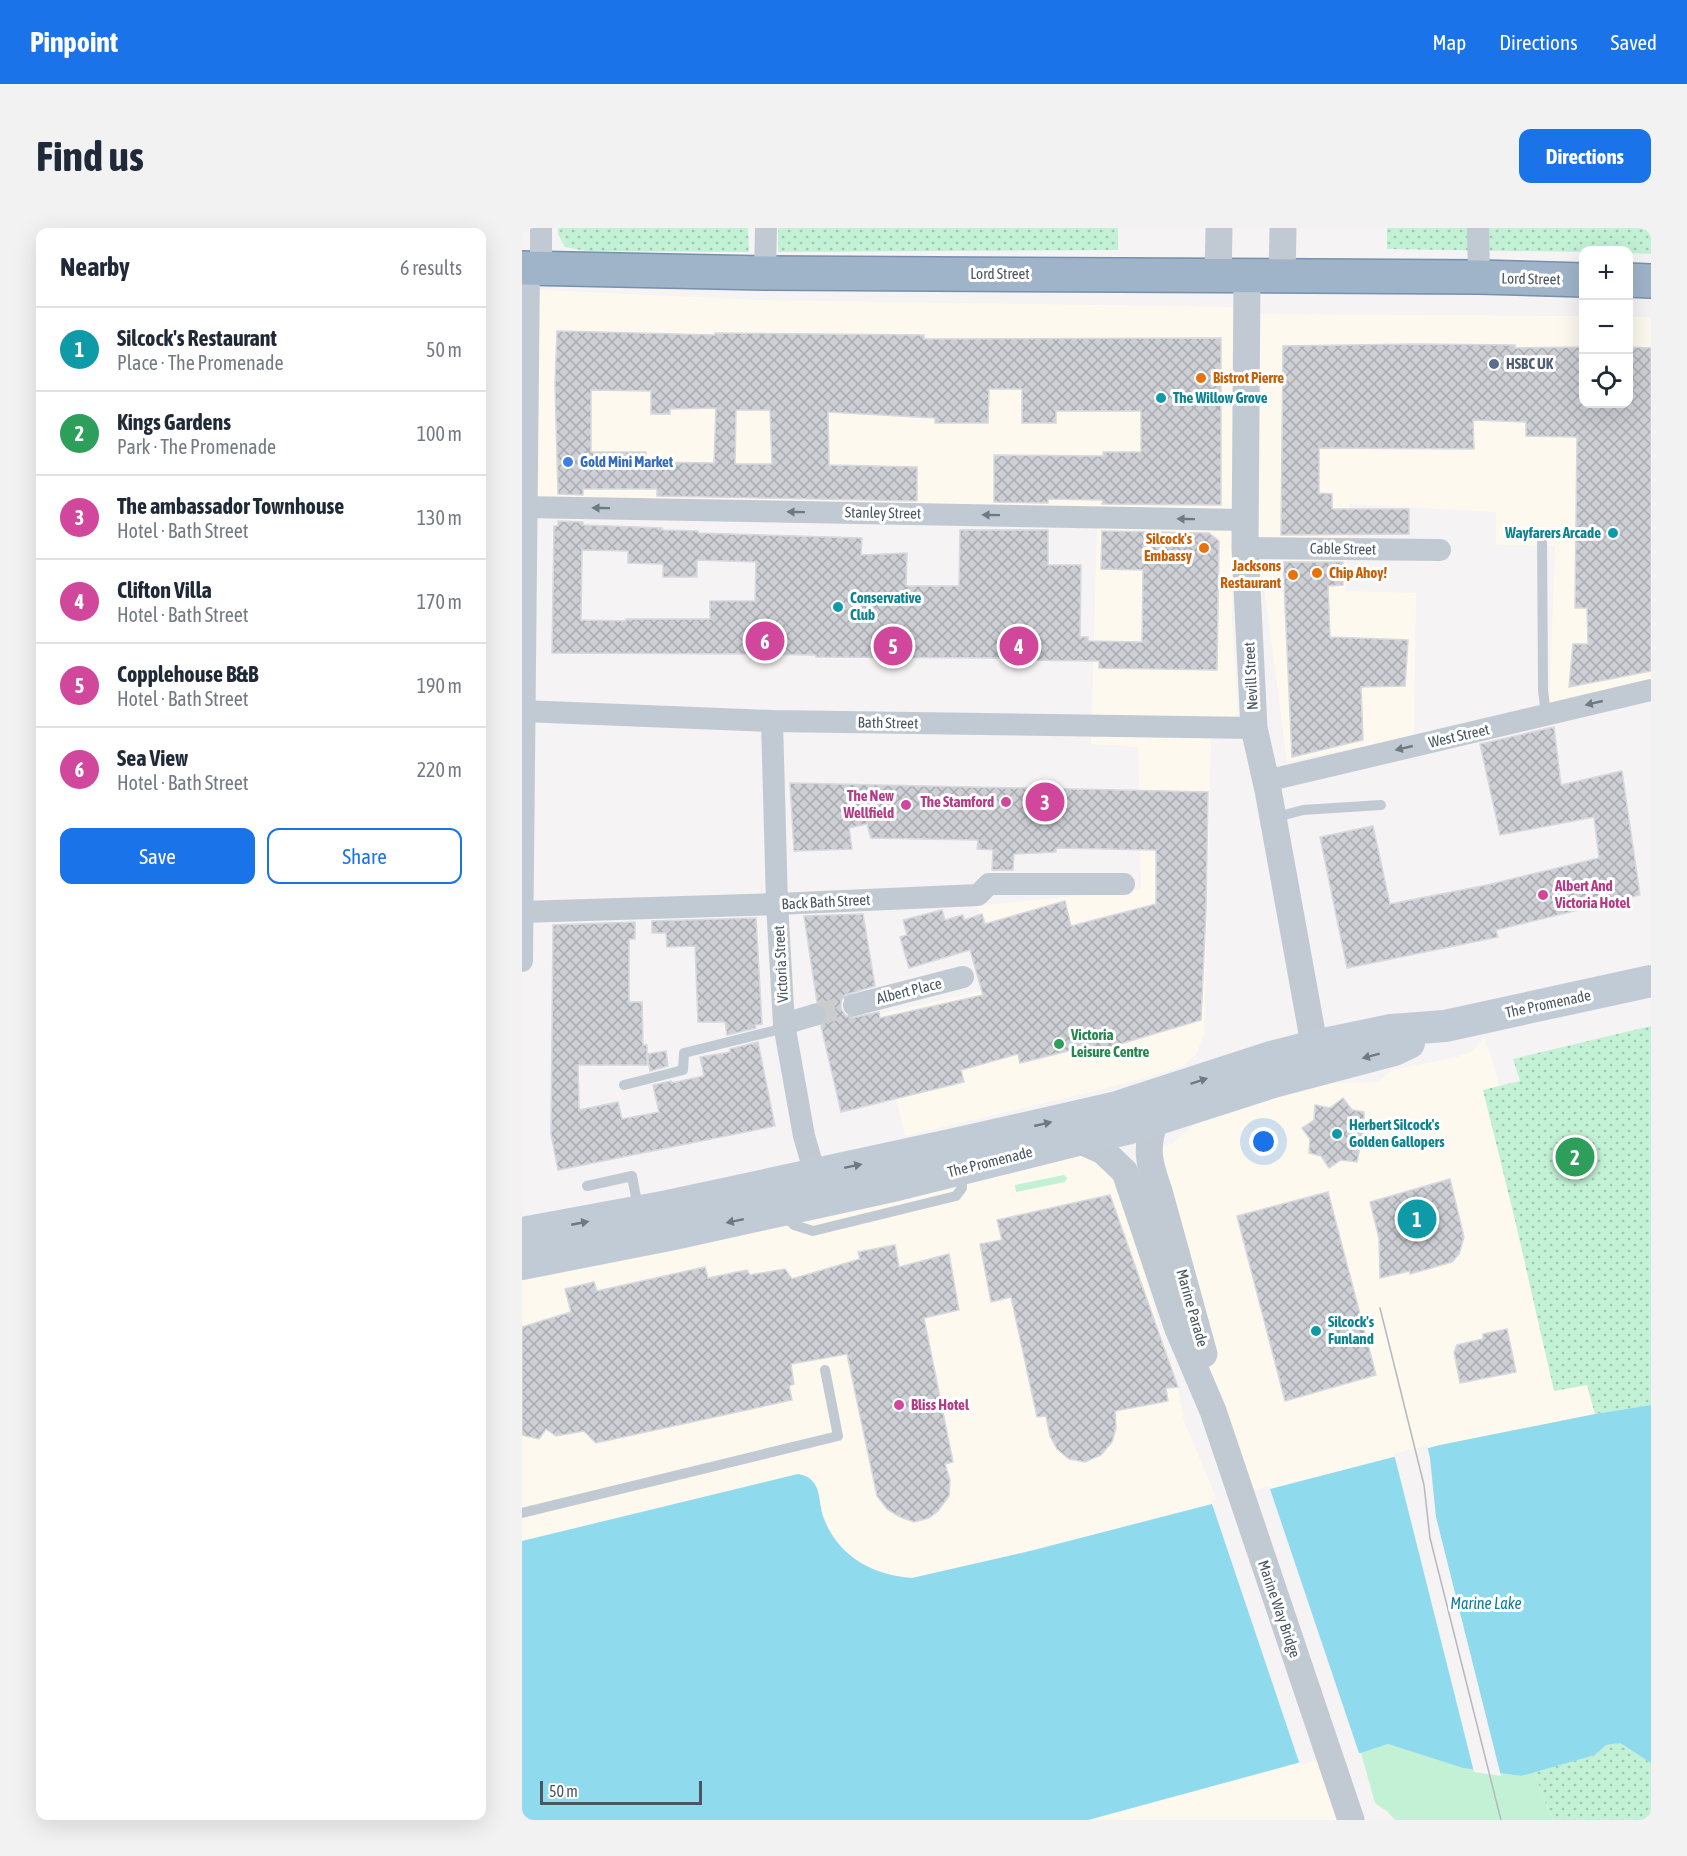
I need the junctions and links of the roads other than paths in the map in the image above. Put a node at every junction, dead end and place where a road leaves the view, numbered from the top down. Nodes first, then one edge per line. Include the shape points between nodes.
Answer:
1 (541, 228) edge
2 (766, 228) edge
3 (1219, 228) edge
4 (1283, 228) edge
5 (1478, 228) edge
6 (531, 269) edge
7 (765, 273) junction
8 (1232, 276) junction
9 (1282, 276) junction
10 (1479, 277) junction
11 (1579, 280) edge
12 (1633, 280) edge
13 (1651, 281) edge
14 (524, 507) edge
15 (1245, 520) junction
16 (1542, 533) dead end
17 (1245, 548) junction
18 (1440, 550) dead end
19 (1651, 690) edge
20 (523, 711) edge
21 (1546, 715) junction
22 (772, 721) junction
23 (1254, 728) junction
24 (1266, 781) junction
25 (1381, 805) dead end
26 (1272, 818) junction
27 (1124, 884) dead end
28 (777, 904) junction
29 (522, 912) edge
30 (522, 961) edge
31 (963, 977) dead end
32 (1651, 981) edge
33 (854, 1005) tunnel mouth
34 (814, 1015) tunnel mouth
35 (784, 1026) junction
36 (1317, 1058) junction
37 (624, 1085) dead end
38 (1135, 1114) junction
39 (1078, 1140) junction
40 (958, 1157) junction
41 (587, 1186) dead end
42 (824, 1186) junction
43 (900, 1196) junction
44 (776, 1197) junction
45 (660, 1217) junction
46 (523, 1250) edge
47 (1178, 1329) junction
48 (825, 1370) dead end
49 (1213, 1411) junction
50 (522, 1513) edge
51 (1349, 1813) edge

1 - 6 street
2 - 7 street
3 - 8 street, Nevill Street
4 - 9 street
5 - 10 street, Lord Street
6 - 7 highway, Lord Street
6 - 14 street
7 - 8 highway, Lord Street
8 - 9 highway, Lord Street
8 - 15 street, Nevill Street
9 - 10 highway, Lord Street
10 - 11 highway, Lord Street
12 - 13 highway
15 -> 14 street, Stanley Street
14 - 20 street
15 - 17 street, Nevill Street
16 - 21 lane
17 - 18 street, Cable Street
17 - 23 street, Nevill Street
19 -> 21 street, West Street
20 - 22 street, Bath Street
20 - 29 street
21 -> 24 street, West Street
22 - 23 street, Bath Street
22 - 28 street, Victoria Street
23 - 24 street, Nevill Street
24 - 26 street, Nevill Street
25 - 26 lane via 1303,810
26 - 36 street, Nevill Street
27 - 28 street, Back Bath Street via 989,884 978,895
28 - 29 street, Back Bath Street
28 - 35 street, Victoria Street
29 - 30 street
31 - 33 street, Albert Place
32 - 36 main road, The Promenade via 1445,1026 1394,1050
34 - 35 street
35 - 37 lane via 684,1053 683,1070
35 - 42 street, Victoria Street via 804,1136
36 - 38 main road, The Promenade via 1273,1082
38 - 39 main road, The Promenade
40 -> 38 main road, The Promenade
38 - 47 street, Marine Parade via 1175,1289
38 - 49 street, Marine Parade via 1148,1144 1150,1166 1207,1362
39 - 40 main road, The Promenade
39 - 47 street, Marine Parade via 1103,1151 1125,1172
42 -> 40 main road, The Promenade
40 - 43 main road, The Promenade
41 - 45 lane via 632,1176
42 - 43 main road, The Promenade
42 - 44 main road, The Promenade
43 - 44 lane via 813,1231 794,1225
44 - 45 main road, The Promenade
46 -> 45 main road, The Promenade
45 - 46 main road, The Promenade
47 - 49 street, Marine Parade
48 - 50 lane via 838,1436
49 - 51 street, Marine Way Bridge

